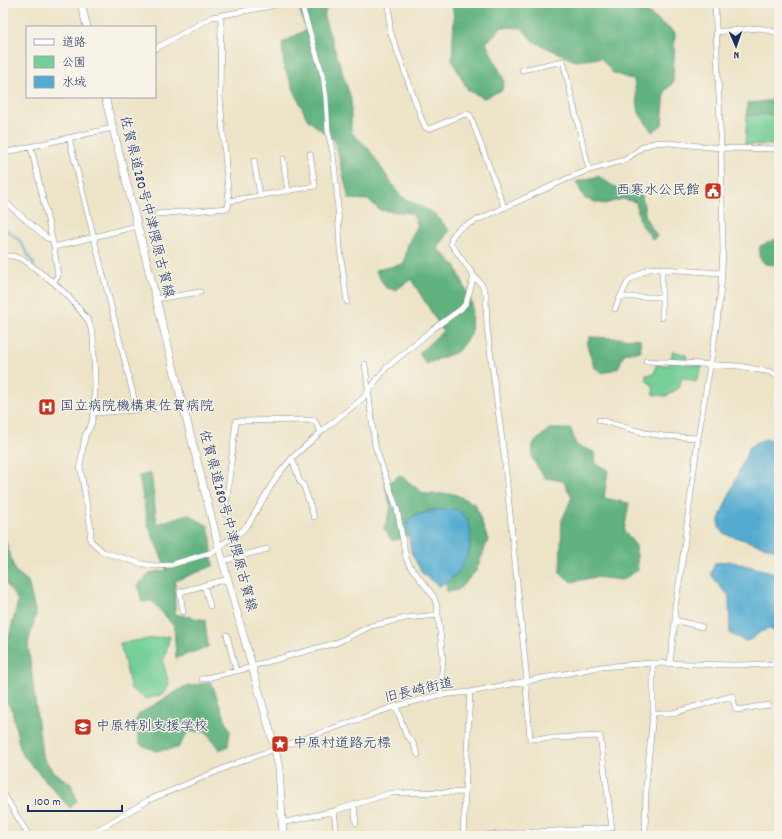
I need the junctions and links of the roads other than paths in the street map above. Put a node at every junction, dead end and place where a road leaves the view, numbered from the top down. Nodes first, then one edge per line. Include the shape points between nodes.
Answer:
1 (81, 3) edge
2 (287, 3) edge
3 (301, 3) edge
4 (389, 3) edge
5 (715, 3) edge
6 (221, 15) junction
7 (87, 26) edge
8 (716, 32) junction
9 (779, 33) edge
10 (156, 48) edge
11 (522, 70) dead end
12 (105, 98) edge
13 (112, 128) junction
14 (69, 138) junction
15 (30, 147) junction
16 (721, 148) junction
17 (779, 149) edge
18 (3, 153) edge
19 (310, 154) dead end
20 (283, 159) dead end
21 (254, 161) dead end
22 (589, 170) junction
23 (288, 191) junction
24 (260, 196) junction
25 (3, 200) edge
26 (229, 201) junction
27 (504, 207) junction
28 (157, 214) dead end
29 (138, 226) junction
30 (94, 237) junction
31 (52, 239) junction
32 (54, 247) junction
33 (3, 256) edge
34 (662, 268) junction
35 (722, 273) junction
36 (474, 276) junction
37 (52, 282) junction
38 (200, 292) dead end
39 (620, 297) junction
40 (662, 297) junction
41 (156, 299) junction
42 (348, 302) dead end
43 (615, 309) dead end
44 (662, 318) dead end
45 (646, 361) dead end
46 (365, 364) dead end
47 (710, 364) junction
48 (779, 377) edge
49 (368, 390) junction
50 (183, 405) junction
51 (137, 410) junction
52 (94, 413) junction
53 (599, 420) dead end
54 (321, 432) junction
55 (698, 438) junction
56 (292, 458) junction
57 (225, 514) dead end
58 (314, 517) dead end
59 (219, 548) junction
60 (267, 549) dead end
61 (223, 561) junction
62 (228, 579) junction
63 (204, 585) junction
64 (210, 606) dead end
65 (183, 612) dead end
66 (438, 615) junction
67 (675, 620) junction
68 (702, 627) dead end
69 (227, 635) dead end
70 (653, 663) junction
71 (670, 663) junction
72 (779, 664) edge
73 (252, 666) junction
74 (236, 671) junction
75 (202, 679) dead end
76 (527, 681) junction
77 (470, 692) junction
78 (440, 695) junction
79 (770, 705) dead end
80 (396, 706) junction
81 (653, 713) junction
82 (275, 749) junction
83 (418, 756) dead end
84 (465, 792) junction
85 (3, 793) edge
86 (354, 805) junction
87 (334, 811) junction
88 (282, 823) junction
89 (356, 823) dead end
90 (29, 836) edge
91 (87, 836) edge
92 (283, 836) edge
93 (337, 836) edge
94 (463, 836) edge
95 (645, 836) edge

1 - 7 main road
2 - 6 street
3 - 42 street via 323,76 337,191 340,249
4 - 27 street via 390,30 426,128 429,130 465,114 470,116
5 - 8 street
6 - 10 street via 212,17
6 - 26 street via 220,98
8 - 9 street via 760,28
8 - 16 street
11 - 22 street via 563,61
12 - 13 main road, 佐賀県道280号中津隈原古賀線
13 - 14 street
13 - 29 main road, 佐賀県道280号中津隈原古賀線
14 - 15 street
14 - 30 street
15 - 18 street
15 - 31 street
16 - 17 street
16 - 22 street via 658,142 644,146 625,160
16 - 35 street
19 - 23 street via 315,186
20 - 23 street
21 - 24 street
22 - 27 street
23 - 24 street
24 - 26 street
25 - 31 street via 47,238
26 - 28 street via 228,208
27 - 36 street via 460,228 453,234 451,244
29 - 30 street
29 - 41 main road, 佐賀県道280号中津隈原古賀線
30 - 32 street
30 - 51 street
31 - 32 street
32 - 37 street via 58,276
33 - 37 street via 24,260
34 - 35 street
34 - 39 street via 650,268 629,280
34 - 40 street
35 - 47 street
36 - 49 street via 468,298 461,309 386,368
36 - 76 street via 486,295 487,327 504,455
37 - 52 street via 88,320 93,335
38 - 41 street
39 - 40 street
39 - 43 street
40 - 44 street
41 - 50 main road, 佐賀県道280号中津隈原古賀線
45 - 47 street
46 - 49 street
47 - 48 street via 771,372
47 - 55 street
49 - 54 street via 363,398
49 - 66 street via 375,446 397,509 406,558 434,597
50 - 51 street
50 - 59 main road, 佐賀県道280号中津隈原古賀線
51 - 52 street
52 - 59 street via 92,425 85,436 80,466 91,529 90,540 103,552 155,566 170,565
53 - 55 street via 645,433
54 - 56 street
54 - 57 street via 314,420 236,421
55 - 67 street
56 - 58 street
56 - 59 street via 277,476 249,523
59 - 61 main road, 佐賀県道280号中津隈原古賀線
60 - 61 street
61 - 62 main road, 佐賀県道280号中津隈原古賀線
62 - 63 street
62 - 73 main road, 佐賀県道280号中津隈原古賀線
63 - 64 street
63 - 65 street via 180,592
66 - 73 street via 406,618 371,626 336,643
66 - 78 street via 443,658
67 - 68 street
67 - 71 street
69 - 74 street
70 - 71 street, 旧長崎街道
70 - 76 street, 旧長崎街道 via 600,667
70 - 81 street
71 - 72 street, 旧長崎街道
73 - 74 street
73 - 82 main road, 佐賀県道280号中津隈原古賀線
74 - 75 street
76 - 77 street, 旧長崎街道
76 - 94 street via 530,739 600,736 612,828
77 - 78 street, 旧長崎街道
77 - 84 street
78 - 80 street, 旧長崎街道
79 - 81 street via 736,710 732,696 673,713
80 - 82 street, 旧長崎街道
80 - 83 street via 406,734
81 - 95 street via 646,786
82 - 88 main road, 佐賀県道280号中津隈原古賀線 via 279,768
82 - 91 street, 旧長崎街道 via 185,784 132,809
84 - 86 street via 391,793
84 - 94 street
85 - 90 street
86 - 87 street
86 - 89 street
87 - 88 street
87 - 93 street
88 - 92 main road, 佐賀県道280号中津隈原古賀線

